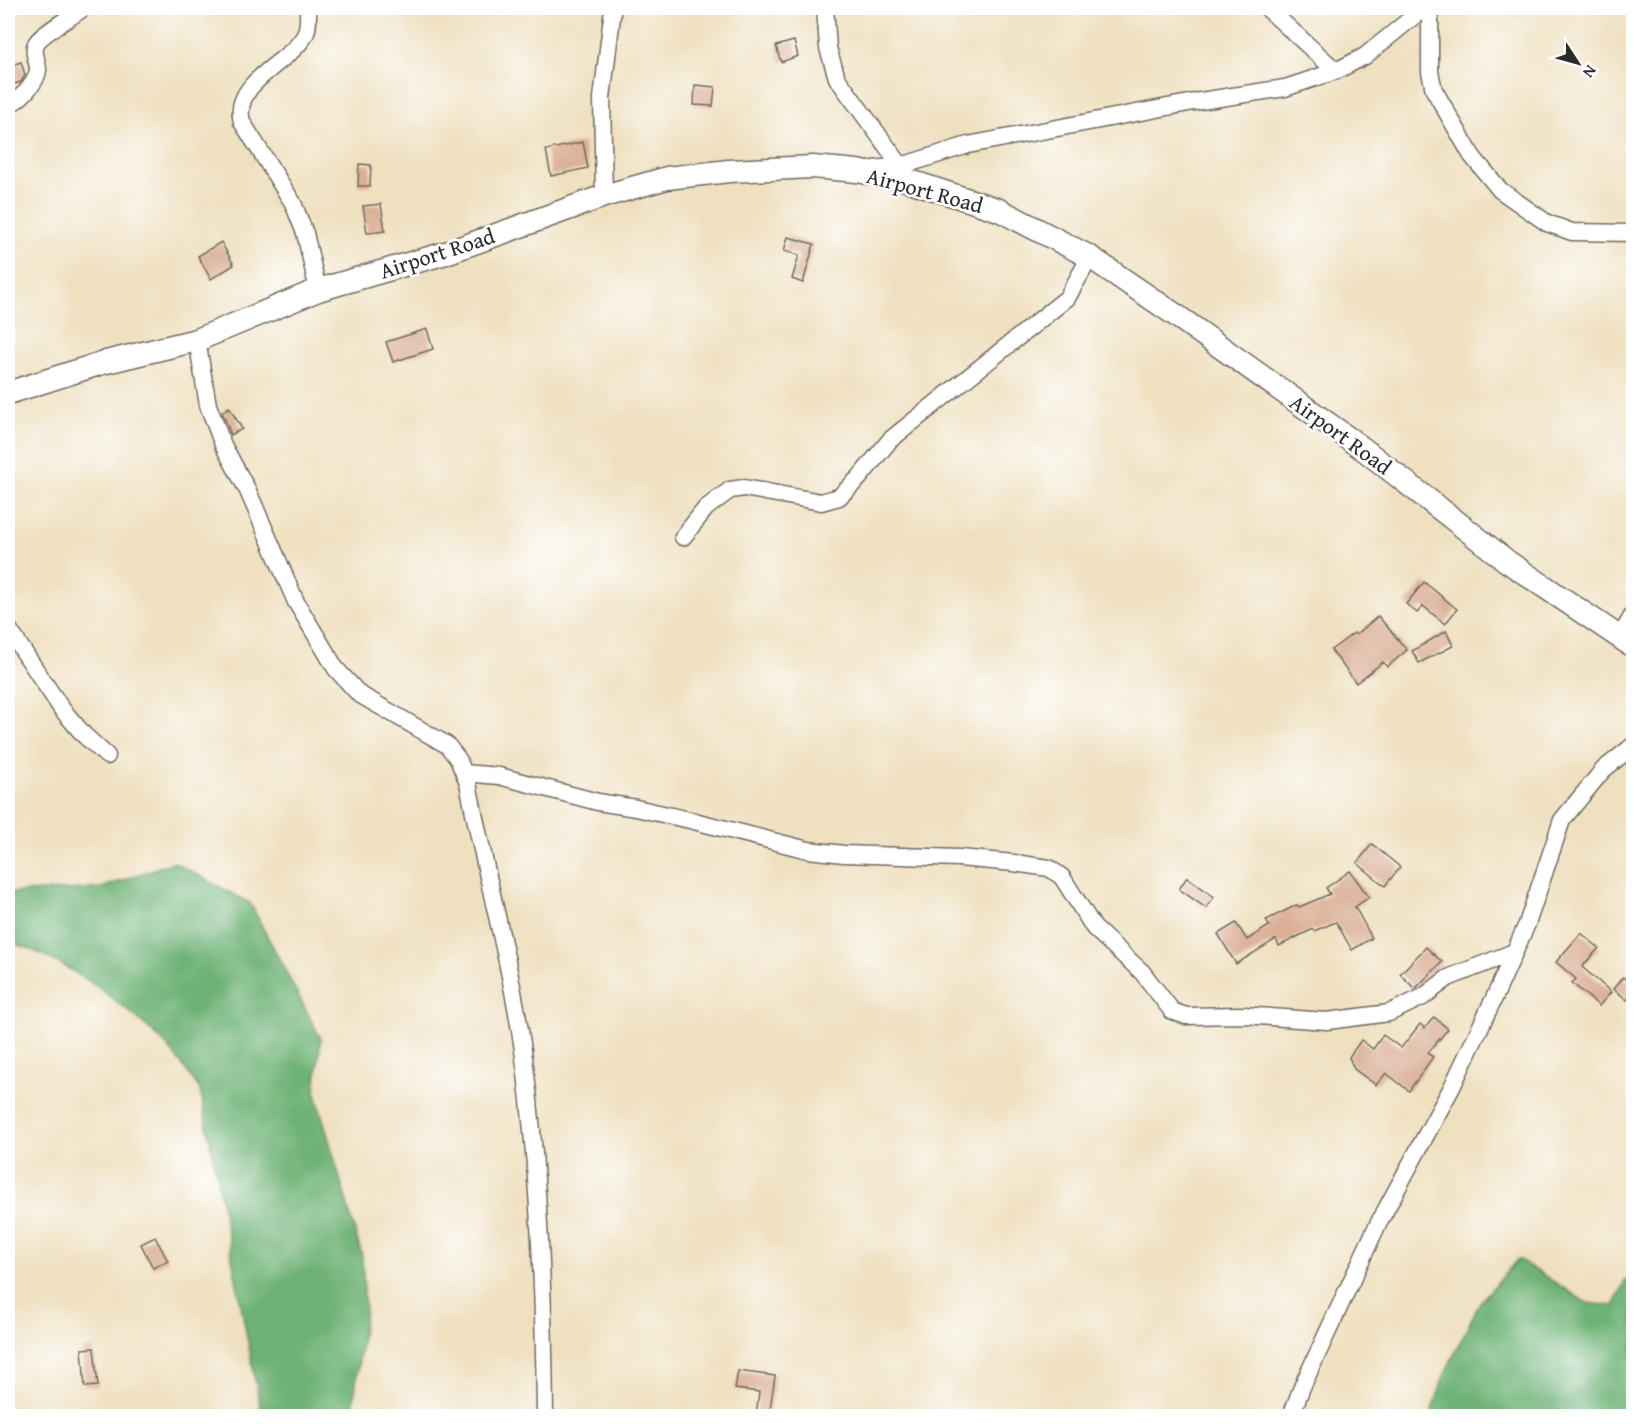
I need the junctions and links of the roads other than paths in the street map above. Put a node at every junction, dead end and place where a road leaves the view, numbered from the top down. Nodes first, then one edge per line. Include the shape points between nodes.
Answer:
1 (83, 8) edge
2 (308, 8) edge
3 (613, 8) edge
4 (1267, 8) edge
5 (1424, 8) edge
6 (1430, 8) edge
7 (827, 9) edge
8 (1336, 71) junction
9 (8, 104) edge
10 (901, 166) junction
11 (857, 171) junction
12 (604, 196) junction
13 (1634, 233) edge
14 (1090, 257) junction
15 (318, 290) junction
16 (197, 340) junction
17 (8, 393) edge
18 (683, 537) dead end
19 (1634, 613) edge
20 (8, 628) edge
21 (1627, 642) edge
22 (1634, 745) edge
23 (107, 756) dead end
24 (464, 773) junction
25 (1514, 952) junction
26 (545, 1416) edge
27 (1291, 1416) edge

1 - 9 street via 38,41 34,51 38,67 35,79 17,100
2 - 15 street via 308,25 302,40 250,88 241,101 239,113 293,203 305,233
3 - 12 street via 602,98
4 - 8 street
5 - 8 street via 1365,56
6 - 13 street via 1430,72 1434,90 1472,156 1500,190 1547,223 1572,232
7 - 10 street via 828,48 837,78
8 - 10 street via 1285,88 968,145
10 - 11 street
11 - 12 main road, Airport Road via 813,167 729,171 667,178
11 - 14 main road, Airport Road via 907,180 999,210
12 - 15 main road, Airport Road via 446,253
14 - 18 street via 1067,298 890,440 839,496 821,502 744,488 730,490 706,508
14 - 21 main road, Airport Road via 1362,448 1508,562
15 - 16 main road, Airport Road
16 - 17 main road, Airport Road via 102,363
16 - 24 street via 208,405 223,445 248,491 296,602 336,669 359,694 447,745
19 - 21 street
20 - 23 street via 61,708
22 - 25 street via 1604,770 1562,820 1535,904
24 - 25 street via 499,776 808,850 1049,868 1062,877 1095,928 1142,972 1172,1011 1186,1016 1243,1015 1327,1021 1389,1013 1423,997 1448,978
24 - 26 street via 522,1048 544,1306
25 - 27 street via 1452,1087 1377,1226

